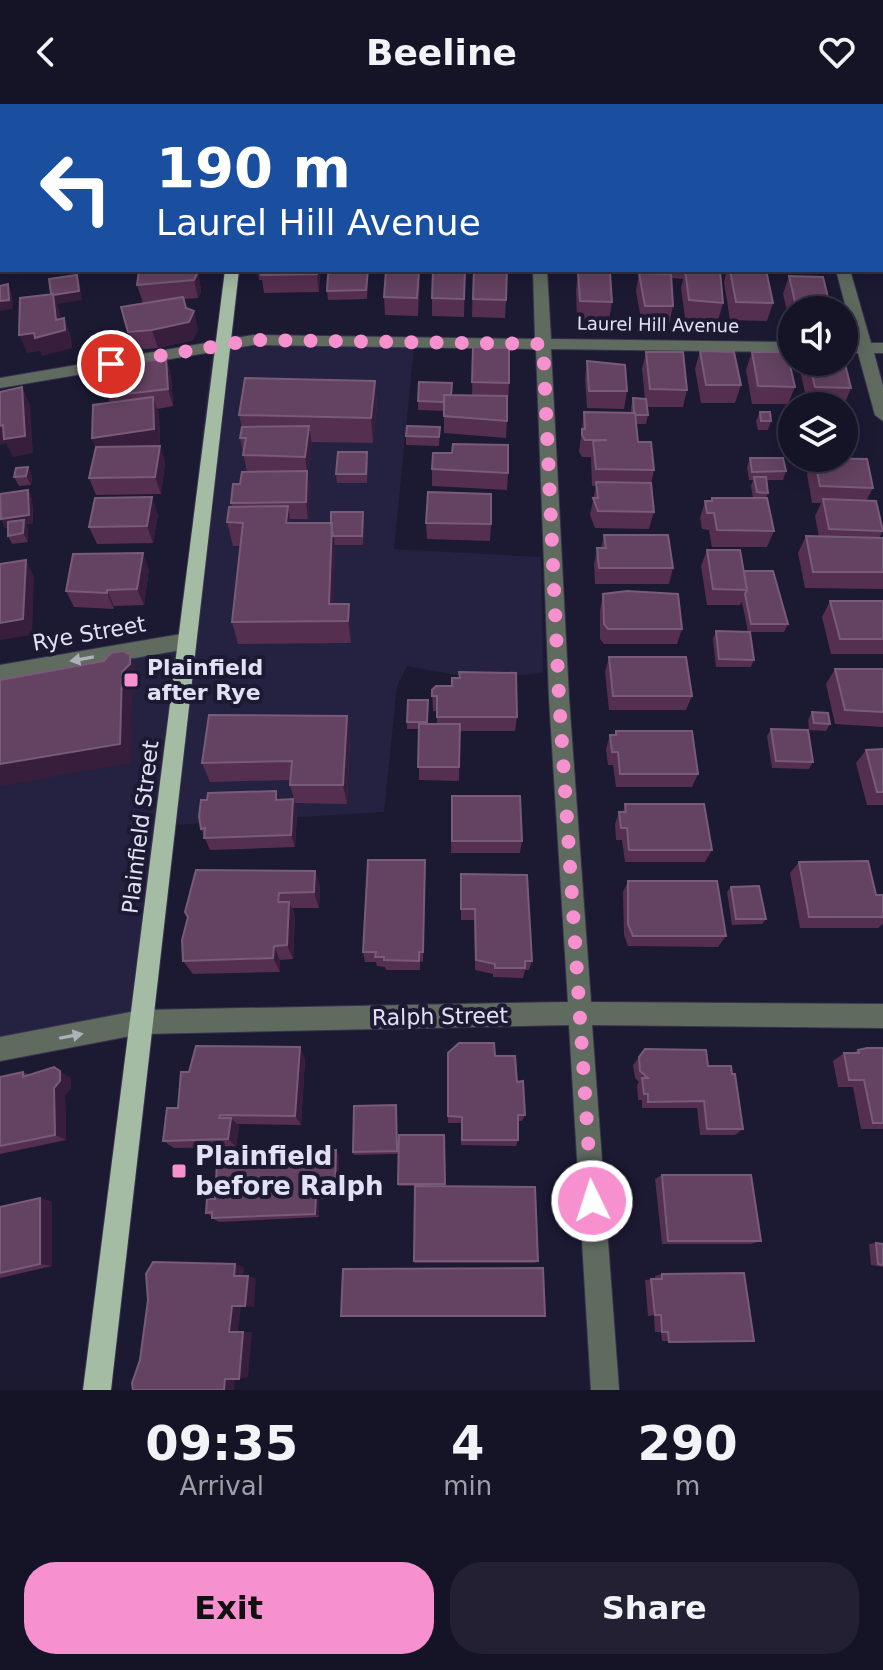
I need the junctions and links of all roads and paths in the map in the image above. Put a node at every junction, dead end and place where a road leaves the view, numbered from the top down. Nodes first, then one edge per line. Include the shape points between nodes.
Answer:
1 (232, 272) edge
2 (540, 272) edge
3 (844, 272) edge
4 (223, 344) junction
5 (543, 344) junction
6 (778, 347) edge
7 (858, 348) edge
8 (864, 348) junction
9 (883, 348) edge
10 (0, 383) edge
11 (883, 415) edge
12 (187, 641) junction
13 (0, 673) edge
14 (579, 1013) junction
15 (883, 1016) edge
16 (141, 1022) junction
17 (0, 1049) edge
18 (97, 1390) edge
19 (605, 1390) edge

1 - 4 main road, Plainfield Street
2 - 5 street
3 - 8 street
4 - 5 street, Laurel Hill Avenue
4 - 10 street, Laurel Hill Avenue
4 - 12 main road, Plainfield Street
5 - 6 street, Laurel Hill Avenue
5 - 14 street
7 - 8 street
8 - 9 street
8 - 11 street
12 -> 13 street, Rye Street
12 - 16 main road, Plainfield Street
14 - 15 street, Ralph Street
14 - 16 street, Ralph Street
14 - 19 street
17 -> 16 street, Ralph Street
16 - 18 main road, Plainfield Street

